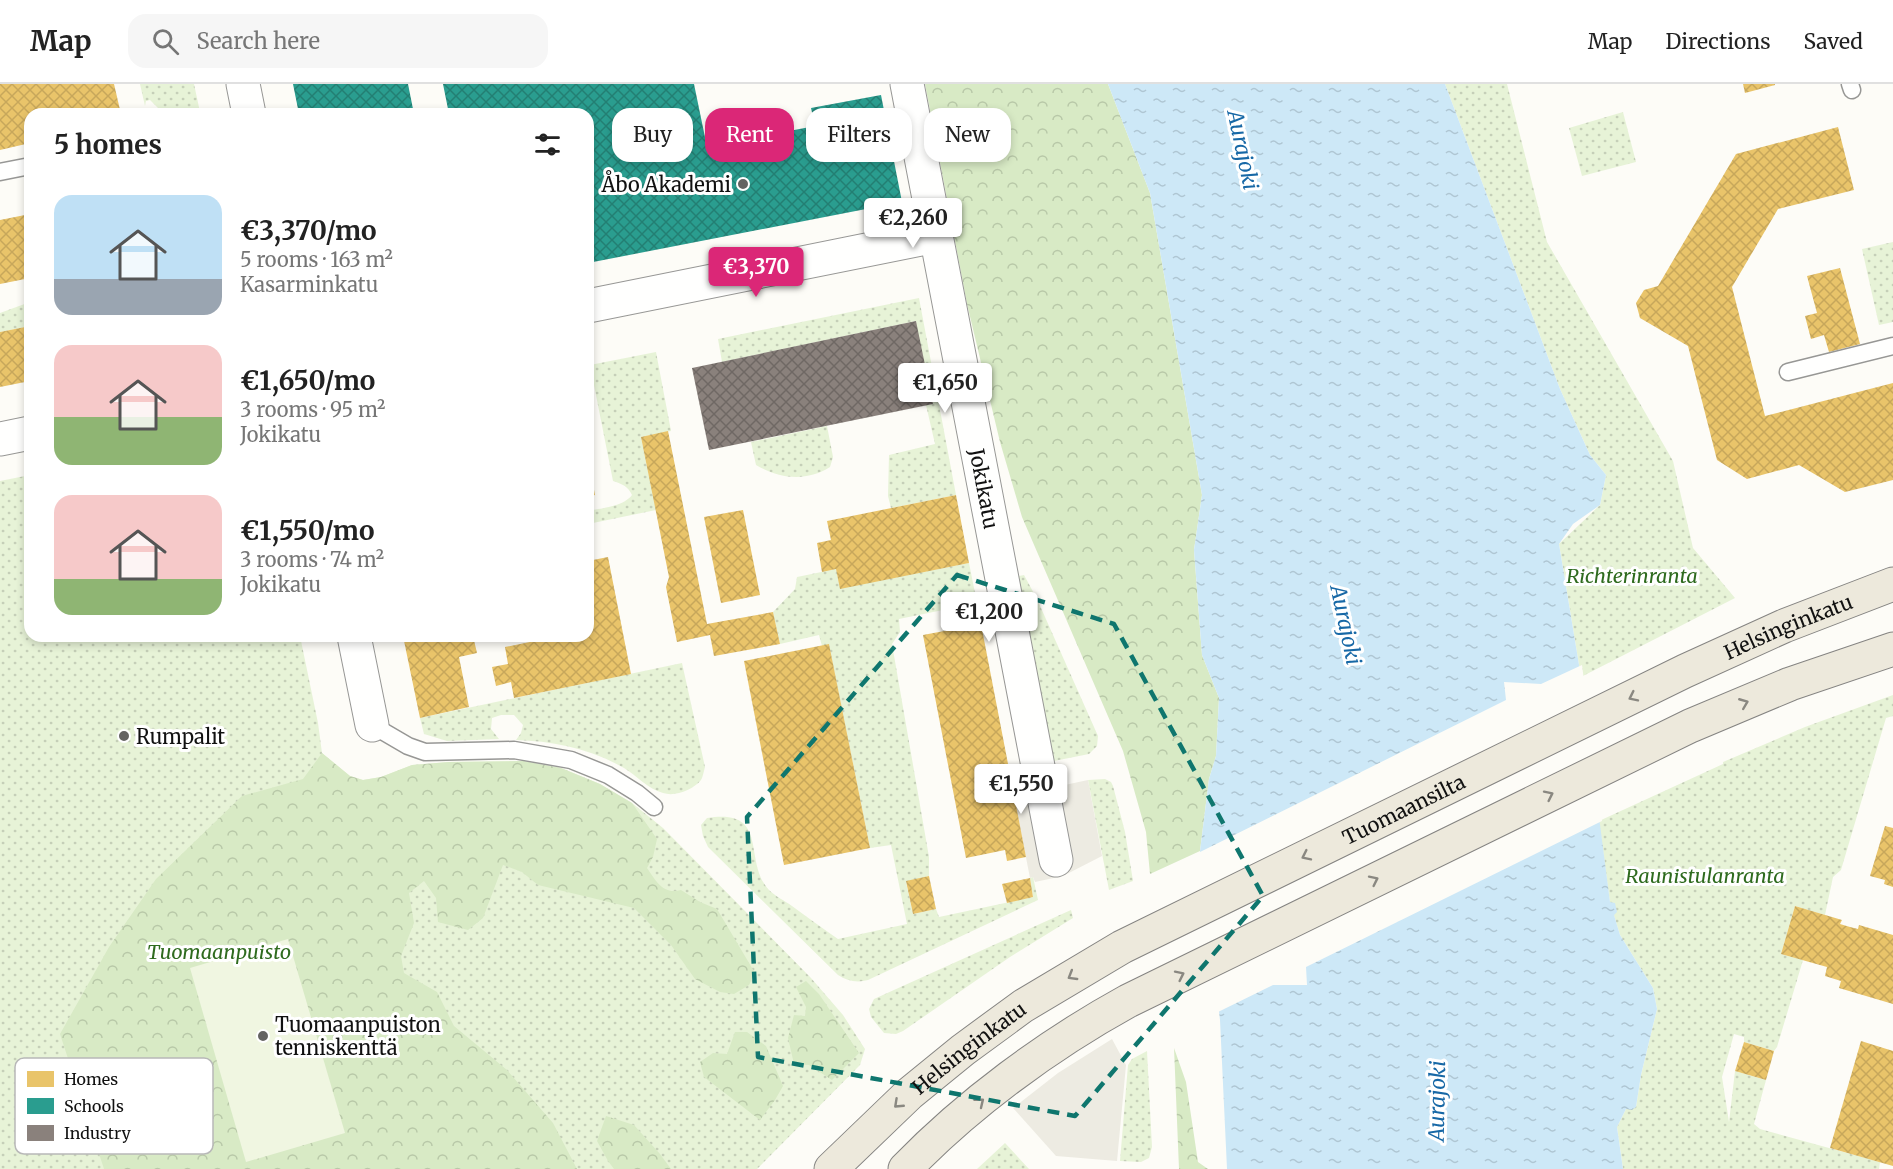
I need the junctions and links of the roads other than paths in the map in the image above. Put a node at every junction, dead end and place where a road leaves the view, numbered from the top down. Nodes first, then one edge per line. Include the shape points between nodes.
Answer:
1 (243, 84) edge
2 (907, 84) edge
3 (248, 108) edge
4 (24, 167) edge
5 (0, 172) edge
6 (936, 236) junction
7 (594, 305) edge
8 (1893, 346) edge
9 (1788, 372) dead end
10 (24, 434) edge
11 (0, 440) edge
12 (1893, 584) edge
13 (355, 642) edge
14 (1893, 649) edge
15 (1685, 671) joint
16 (372, 724) joint
17 (654, 807) dead end
18 (1056, 860) dead end
19 (1122, 946) joint
20 (831, 1169) edge
21 (905, 1169) edge

1 - 3 street
2 - 6 street, Jokikatu
4 - 5 lane
6 - 7 street
6 - 18 street, Jokikatu
8 - 9 lane
10 - 11 street
12 - 15 main road, Helsinginkatu via 1784,626
13 - 16 street
21 -> 14 main road via 975,1105 1030,1063 1082,1026 1128,1001 1690,726 1790,684
15 -> 19 main road, Tuomaansilta
16 - 17 lane via 425,752 514,750 571,760 608,775
19 -> 20 main road, Helsinginkatu via 1023,1006 963,1050 909,1094

